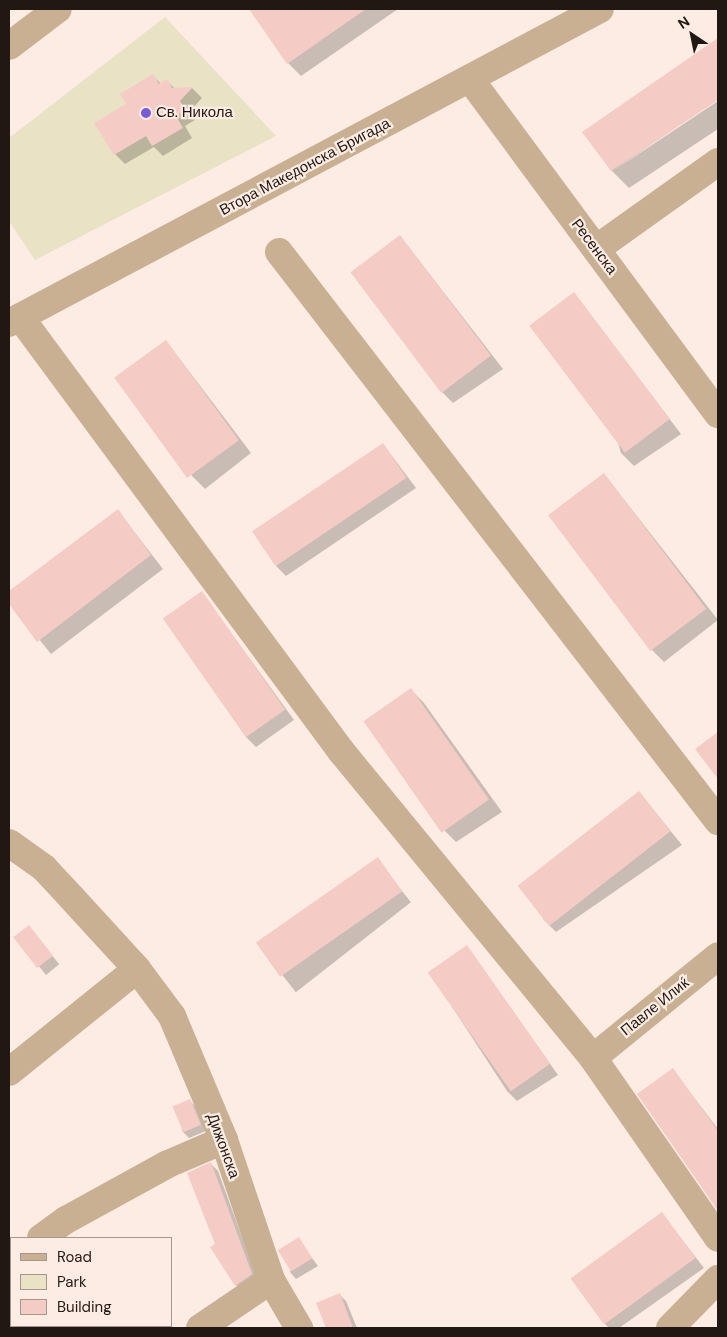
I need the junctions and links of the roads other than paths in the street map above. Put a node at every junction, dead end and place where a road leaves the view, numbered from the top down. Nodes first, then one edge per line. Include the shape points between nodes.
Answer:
1 (58, 9) edge
2 (600, 9) edge
3 (9, 46) edge
4 (470, 79) junction
5 (718, 162) edge
6 (596, 249) junction
7 (279, 252) dead end
8 (14, 320) edge
9 (718, 414) edge
10 (718, 821) edge
11 (9, 843) edge
12 (718, 956) edge
13 (137, 969) junction
14 (592, 1058) junction
15 (9, 1072) edge
16 (224, 1140) junction
17 (42, 1237) edge
18 (718, 1238) edge
19 (271, 1280) junction
20 (718, 1280) edge
21 (200, 1328) edge
22 (299, 1328) edge
23 (670, 1328) edge

1 - 3 street
2 - 4 street, Втора Македонска Бригада
4 - 6 street, Ресенска
4 - 8 street, Втора Македонска Бригада
5 - 6 street
6 - 9 street, Ресенска
7 - 10 street
8 - 14 street via 341,750
11 - 13 street, Дижонска via 44,868
12 - 14 street, Павле Илиќ
13 - 15 street
13 - 16 street, Дижонска via 172,1016
14 - 18 street
16 - 17 street via 168,1164 66,1220
16 - 19 street, Дижонска
19 - 21 street
19 - 22 street, Дижонска
20 - 23 street

